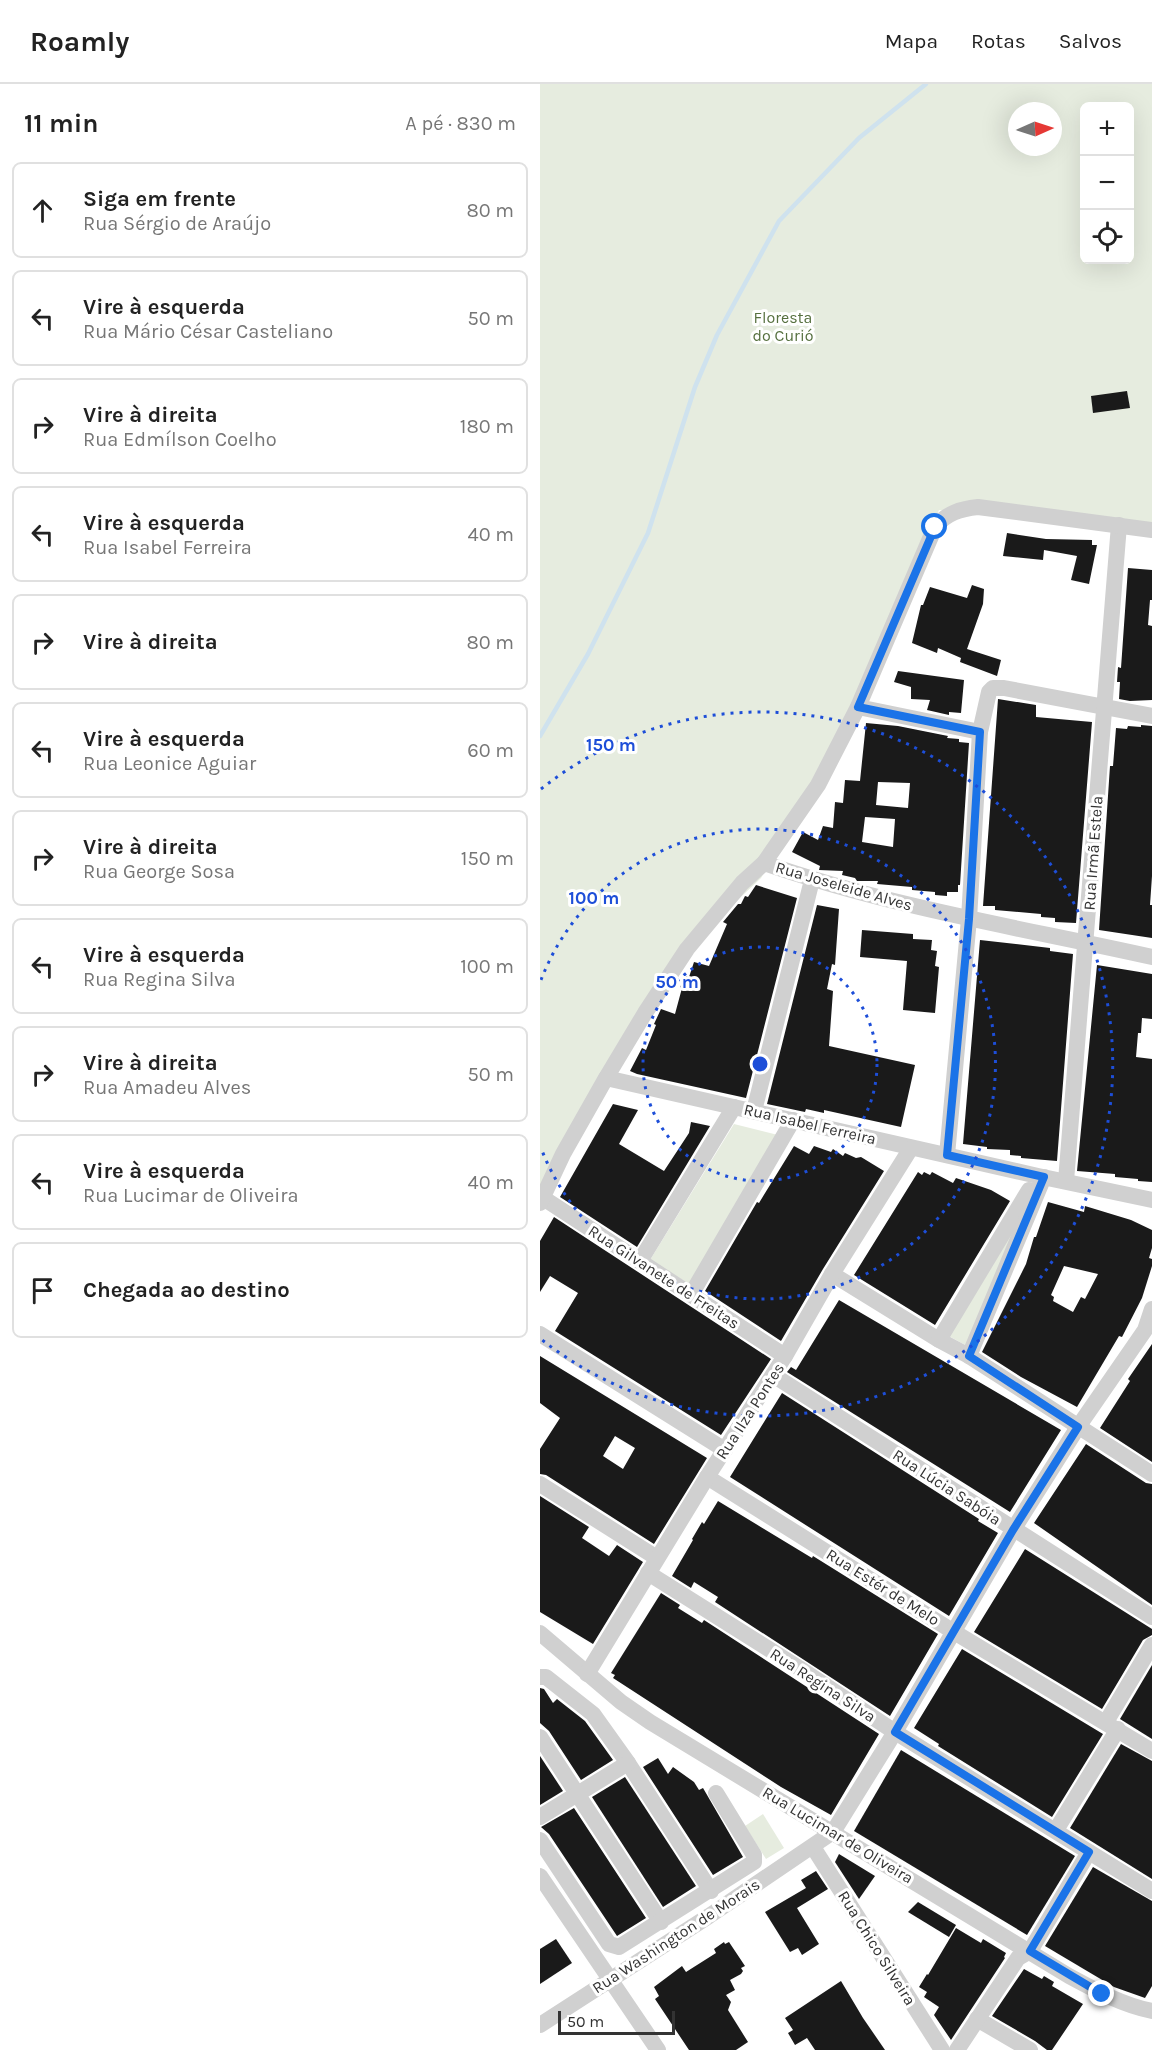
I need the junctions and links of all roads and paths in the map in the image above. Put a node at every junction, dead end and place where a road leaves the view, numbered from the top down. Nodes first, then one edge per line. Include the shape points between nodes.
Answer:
1 (1119, 525) junction
2 (1152, 530) edge
3 (1104, 706) junction
4 (858, 707) junction
5 (1152, 716) edge
6 (980, 732) junction
7 (764, 863) junction
8 (812, 880) junction
9 (969, 919) junction
10 (1086, 942) junction
11 (1152, 957) edge
12 (606, 1078) junction
13 (734, 1107) junction
14 (754, 1112) junction
15 (794, 1120) junction
16 (911, 1148) junction
17 (947, 1155) junction
18 (1041, 1177) junction
19 (1066, 1181) junction
20 (541, 1200) edge
21 (1152, 1200) edge
22 (640, 1262) junction
23 (832, 1274) junction
24 (692, 1293) junction
25 (1152, 1309) edge
26 (1148, 1332) edge
27 (540, 1334) edge
28 (939, 1340) junction
29 (785, 1356) junction
30 (969, 1356) junction
31 (773, 1375) junction
32 (1078, 1427) junction
33 (725, 1450) junction
34 (1152, 1474) edge
35 (707, 1477) junction
36 (540, 1484) edge
37 (1013, 1530) junction
38 (657, 1558) junction
39 (648, 1573) junction
40 (1152, 1617) edge
41 (954, 1632) junction
42 (540, 1633) edge
43 (1152, 1645) edge
44 (587, 1674) junction
45 (540, 1677) edge
46 (1112, 1726) junction
47 (895, 1732) junction
48 (540, 1737) edge
49 (1152, 1751) edge
50 (628, 1763) junction
51 (577, 1792) junction
52 (716, 1793) dead end
53 (540, 1817) edge
54 (1056, 1830) junction
55 (833, 1832) junction
56 (540, 1839) edge
57 (813, 1846) junction
58 (1089, 1852) junction
59 (540, 1876) edge
60 (711, 1891) junction
61 (1152, 1891) edge
62 (661, 1922) junction
63 (1030, 1951) junction
64 (610, 1979) junction
65 (1152, 2011) edge
66 (977, 2019) junction
67 (540, 2025) edge
68 (657, 2050) edge
69 (942, 2050) edge
70 (957, 2050) edge
71 (1030, 2050) edge

1 - 2 street
1 - 3 street, Rua Irmã Estela
1 - 4 street via 978,507 949,514 935,527
3 - 5 street
3 - 6 street via 993,688
3 - 10 street, Rua Irmã Estela
4 - 6 street
4 - 7 street via 818,785
6 - 9 street
7 - 8 street, Rua Joseleide Alves
7 - 12 street, Rua Joseleide Alves via 742,883 687,949
8 - 9 street, Rua Joseleide Alves
8 - 14 street
9 - 10 street, Rua Joseleide Alves
9 - 17 street
10 - 11 street, Rua Joseleide Alves
10 - 19 street, Rua Irmã Estela
12 - 13 street, Rua Isabel Ferreira
12 - 20 street
13 - 14 street, Rua Isabel Ferreira
13 - 22 street
14 - 15 street, Rua Isabel Ferreira
15 - 16 street, Rua Isabel Ferreira
15 - 24 street
16 - 17 street, Rua Isabel Ferreira
16 - 23 street, Rua Ilza Pontes
17 - 18 street, Rua Isabel Ferreira
18 - 19 street, Rua Isabel Ferreira
18 - 28 street
18 - 30 street
19 - 21 street, Rua Isabel Ferreira
20 - 22 street, Rua Gilvanete de Freitas
22 - 24 street, Rua Gilvanete de Freitas
23 - 28 street
23 - 29 street, Rua Ilza Pontes
24 - 29 street, Rua Gilvanete de Freitas
25 - 26 street
26 - 32 street
27 - 33 street
28 - 30 street
29 - 31 street, Rua Ilza Pontes
30 - 32 street
31 - 33 street, Rua Ilza Pontes
31 - 37 street, Rua Lúcia Sabóia
32 - 34 street
32 - 37 street
33 - 35 street, Rua Ilza Pontes
35 - 38 street, Rua Ilza Pontes
35 - 41 street, Rua Estér de Melo
36 - 38 street
37 - 40 street, Rua Lúcia Sabóia
37 - 41 street
38 - 39 street, Rua Ilza Pontes
39 - 44 street, Rua Ilza Pontes
39 - 47 street, Rua Regina Silva
41 - 46 street, Rua Estér de Melo
41 - 47 street
42 - 44 street, Rua Lucimar de Oliveira
43 - 46 street
44 - 55 street, Rua Lucimar de Oliveira via 650,1722
45 - 50 street via 546,1677 588,1709
46 - 49 street, Rua Estér de Melo
46 - 54 street
47 - 54 street, Rua Regina Silva
47 - 55 street
48 - 51 street
50 - 51 street
50 - 60 street
51 - 53 street
51 - 62 street
52 - 60 street via 755,1858
54 - 58 street, Rua Regina Silva
55 - 57 street, Rua Washington de Morais
55 - 63 street, Rua Lucimar de Oliveira
56 - 62 street via 613,1947 624,1946
57 - 64 street, Rua Washington de Morais
57 - 69 street, Rua Chico Silveira
58 - 61 street, Rua Regina Silva
58 - 63 street
59 - 64 street
60 - 62 street
63 - 65 street, Rua Lucimar de Oliveira via 1102,1994
63 - 66 street via 1018,1958
64 - 67 street, Rua Washington de Morais
64 - 68 street
66 - 70 street
66 - 71 street

